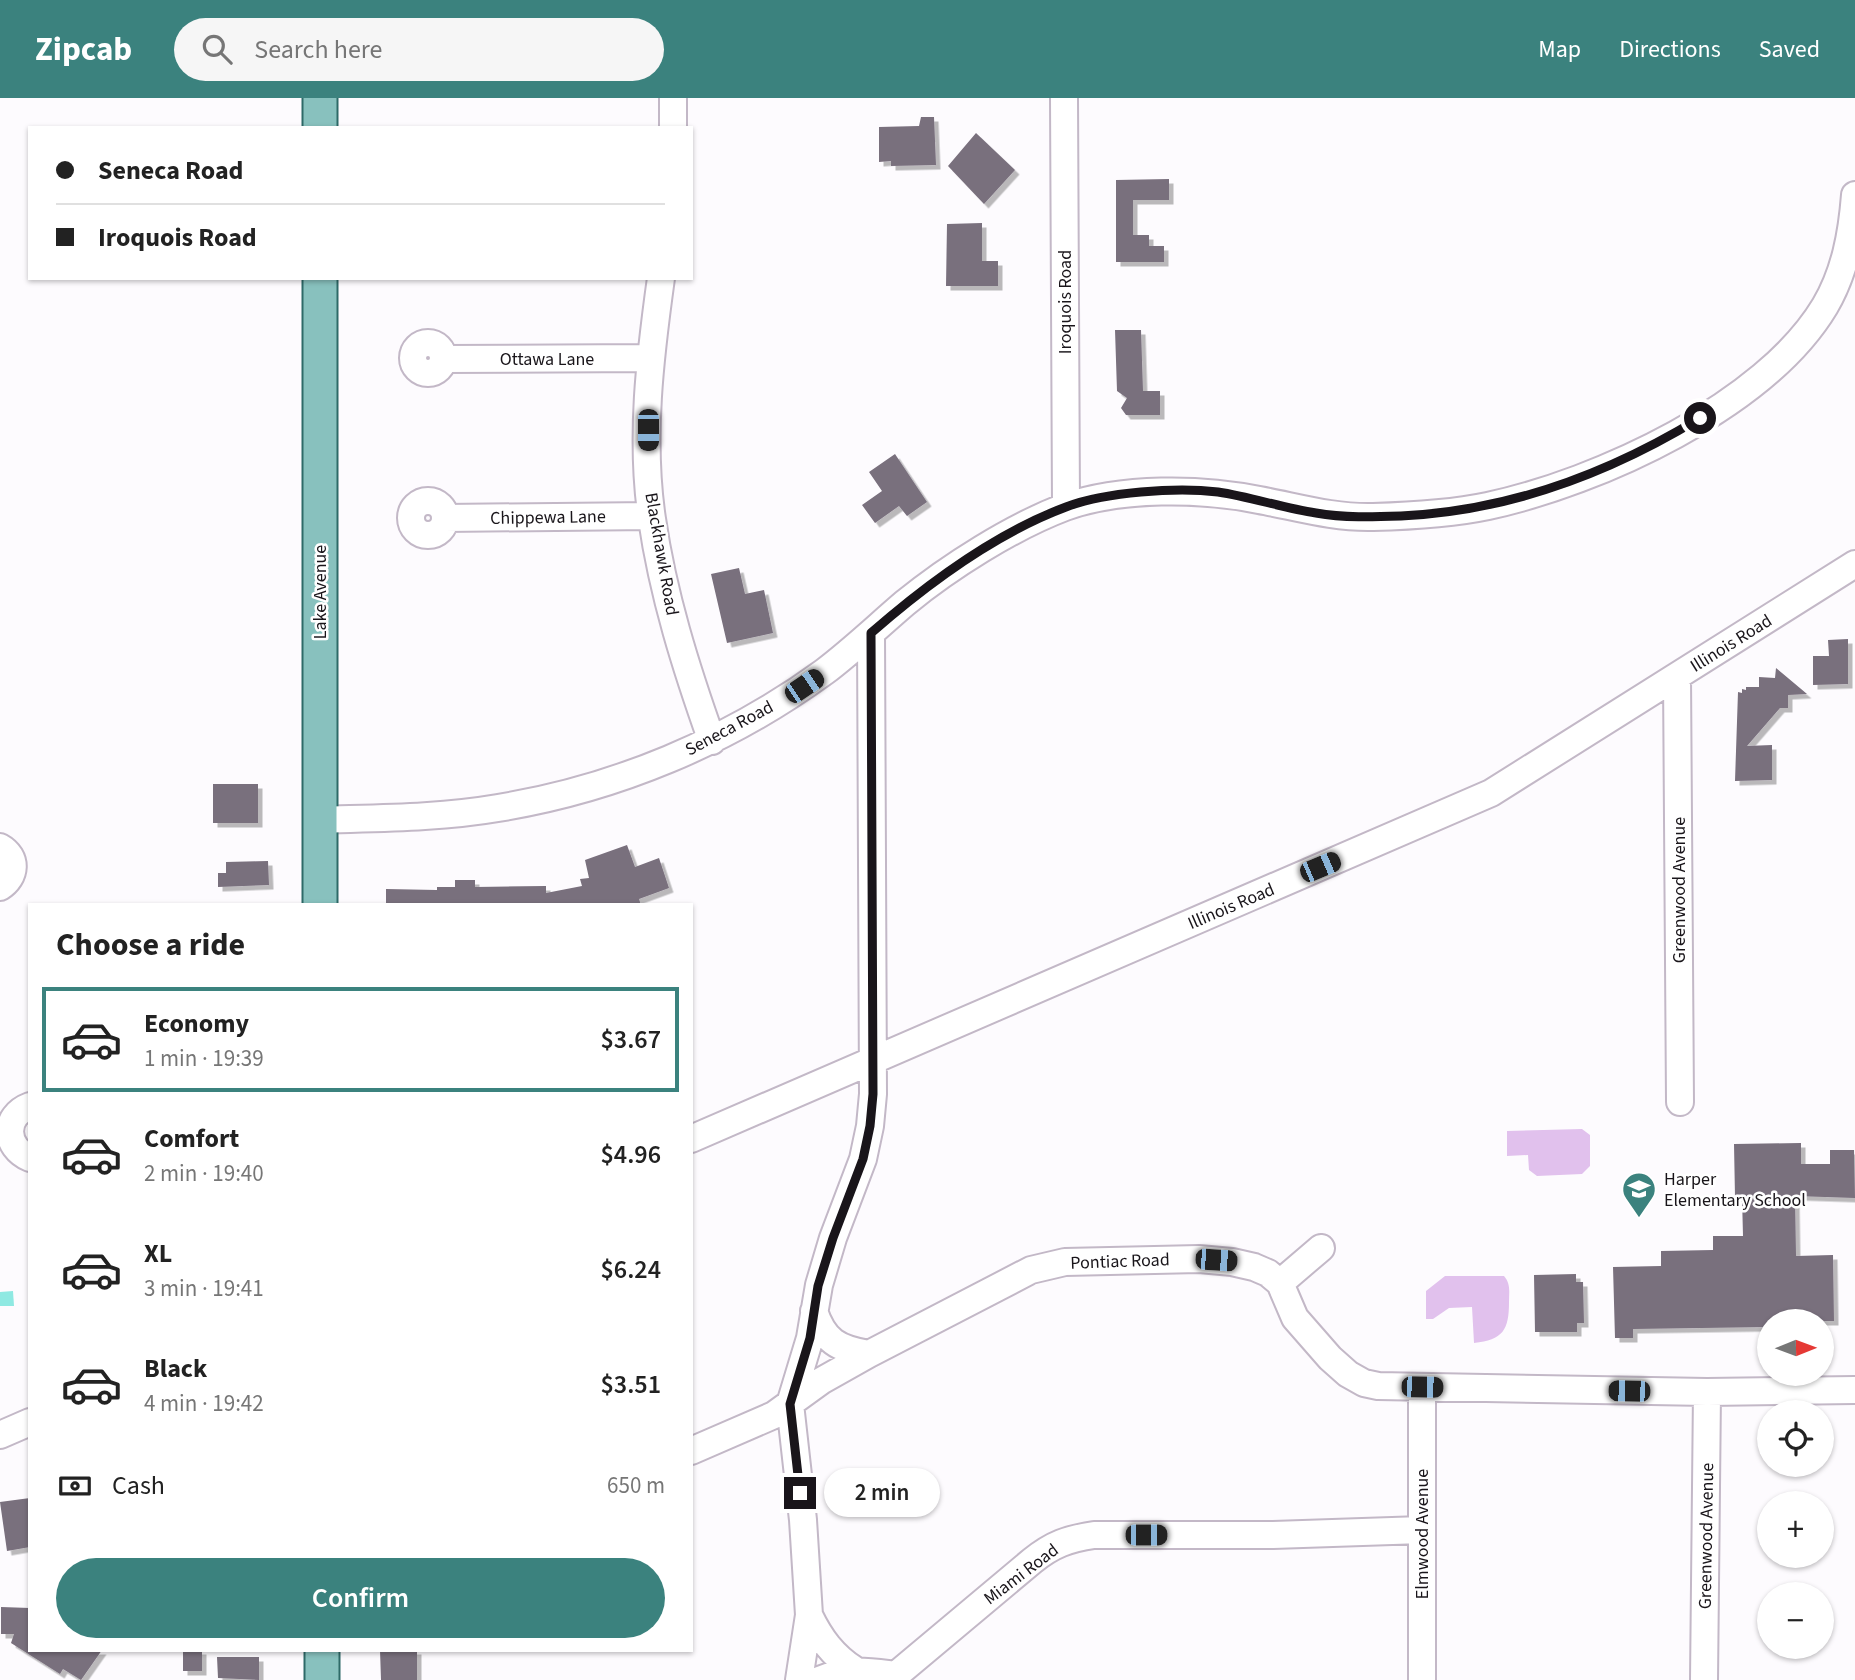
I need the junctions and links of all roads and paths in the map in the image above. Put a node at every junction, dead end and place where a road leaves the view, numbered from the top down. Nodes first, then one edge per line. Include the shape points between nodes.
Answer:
1 (320, 98) edge
2 (673, 98) edge
3 (1064, 98) edge
4 (320, 126) edge
5 (673, 126) edge
6 (1855, 195) edge
7 (320, 280) edge
8 (661, 280) edge
9 (443, 359) dead end
10 (650, 359) junction
11 (1066, 506) junction
12 (651, 516) junction
13 (445, 518) dead end
14 (1855, 564) edge
15 (871, 633) junction
16 (1677, 677) junction
17 (712, 741) junction
18 (320, 820) junction
19 (0, 847) edge
20 (0, 887) edge
21 (320, 903) edge
22 (872, 1061) junction
23 (1680, 1102) dead end
24 (28, 1107) edge
25 (5, 1130) edge
26 (693, 1138) edge
27 (28, 1157) edge
28 (1321, 1248) dead end
29 (1280, 1283) junction
30 (814, 1311) junction
31 (869, 1354) junction
32 (1422, 1387) junction
33 (1855, 1390) edge
34 (1707, 1392) junction
35 (790, 1404) junction
36 (28, 1423) edge
37 (0, 1435) edge
38 (693, 1450) edge
39 (1422, 1530) junction
40 (809, 1615) junction
41 (322, 1652) edge
42 (855, 1670) junction
43 (897, 1677) edge
44 (322, 1680) edge
45 (800, 1680) edge
46 (819, 1680) edge
47 (1422, 1680) edge
48 (1704, 1680) edge

1 - 4 main road
2 - 5 street
3 - 11 street, Iroquois Road
6 - 11 street, Seneca Road via 1843,268 1801,340 1766,374 1718,408 1664,440 1570,483 1441,514 1369,517 1317,513 1216,492 1156,492
7 - 18 main road, Lake Avenue
8 - 10 street, Blackhawk Road
9 - 10 street, Ottawa Lane
10 - 12 street, Blackhawk Road
11 - 15 street, Seneca Road via 962,561
12 - 13 street, Chippewa Lane
12 - 17 street, Blackhawk Road via 684,662
14 - 16 street, Illinois Road
15 - 17 street, Seneca Road via 782,701
15 - 22 street
16 - 22 street, Illinois Road via 1491,793
16 - 23 street, Greenwood Avenue
17 - 18 street, Seneca Road via 631,774 547,799 440,814
18 - 21 main road, Lake Avenue
19 - 20 street via 10,855 13,869
22 - 26 street, Illinois Road
22 - 30 street via 873,1094 863,1159 833,1238
24 - 25 street via 16,1114
25 - 27 street via 14,1147
28 - 29 street
29 - 31 street, Pontiac Road via 1268,1273 1232,1262 1185,1259 1047,1265
29 - 32 street via 1295,1318 1348,1374 1371,1384
30 - 31 street via 827,1338
30 - 35 street
31 - 35 street, Pontiac Road
32 - 34 street
32 - 39 street, Elmwood Avenue
33 - 34 street
34 - 48 street, Greenwood Avenue
35 - 38 street, Pontiac Road
35 - 40 street
36 - 37 street
39 - 43 street, Miami Road via 1072,1539 1051,1546
39 - 47 street, Elmwood Avenue
40 - 42 street via 832,1651
40 - 45 street
41 - 44 main road
42 - 43 street, Miami Road
42 - 46 street, Miami Road

